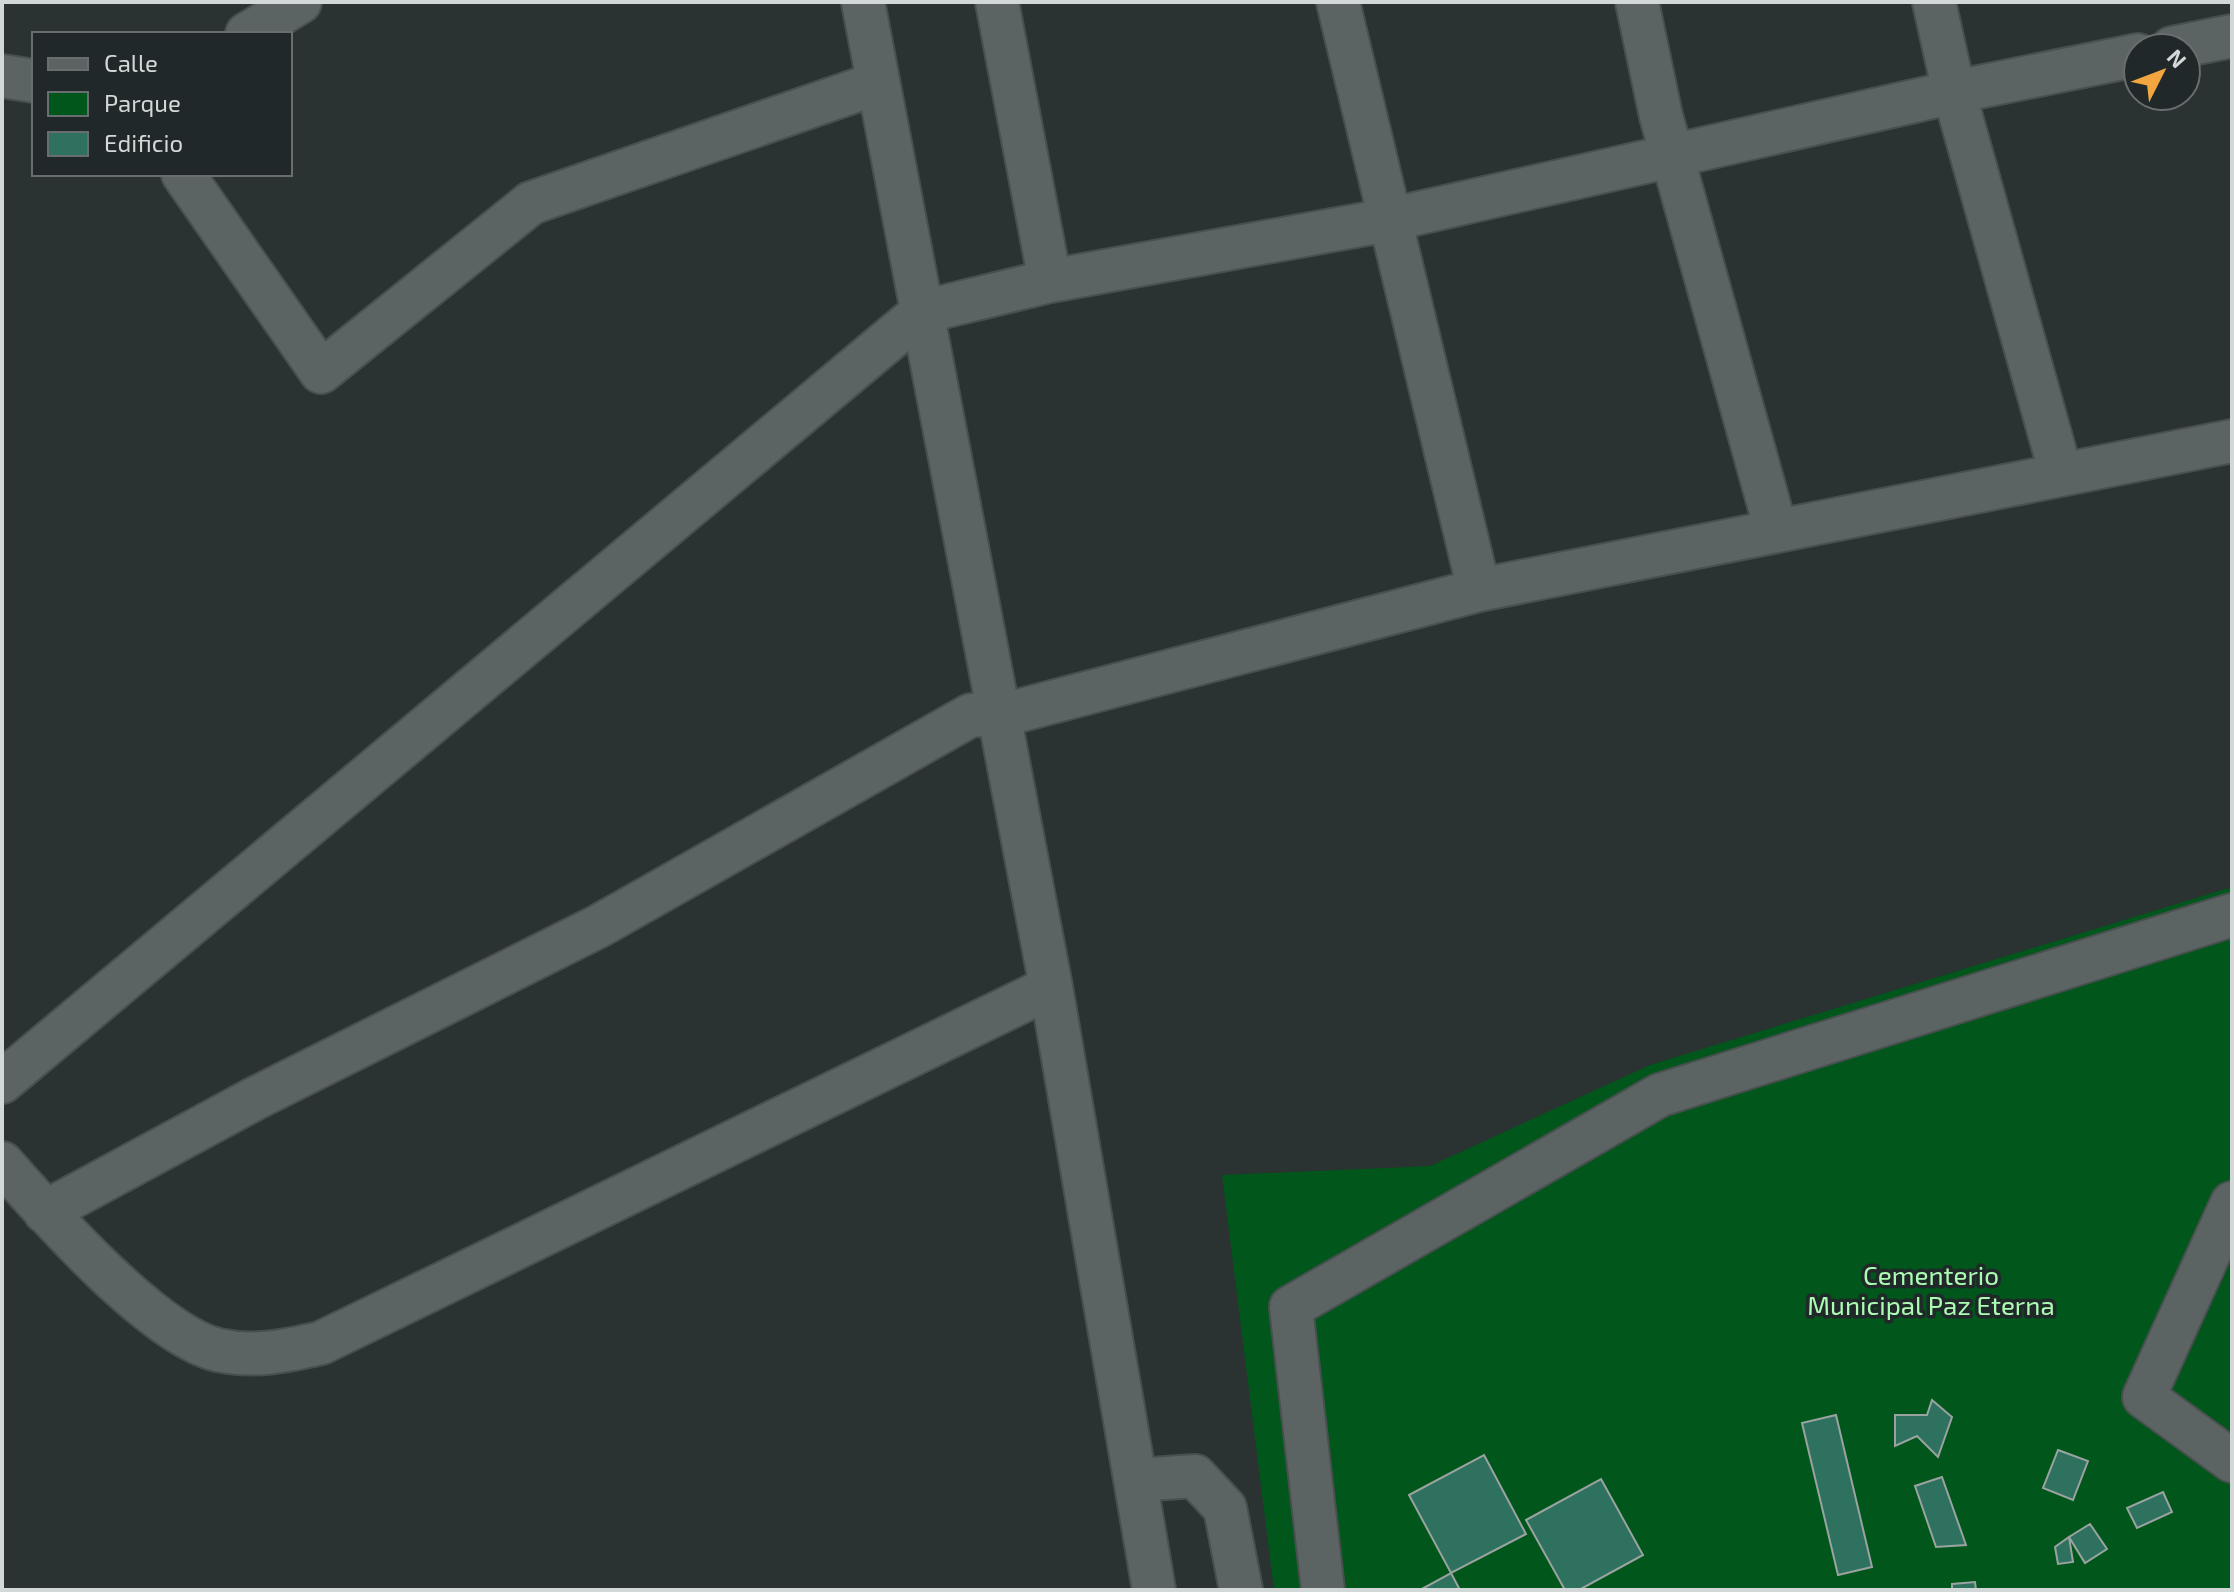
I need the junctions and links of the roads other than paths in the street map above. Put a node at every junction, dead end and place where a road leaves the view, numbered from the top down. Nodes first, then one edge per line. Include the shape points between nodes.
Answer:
1 (300, 2) edge
2 (863, 2) edge
3 (997, 2) edge
4 (1338, 2) edge
5 (1637, 2) edge
6 (1934, 2) edge
7 (250, 32) edge
8 (2232, 36) edge
9 (2202, 42) edge
10 (2122, 58) edge
11 (2, 76) edge
12 (32, 81) edge
13 (878, 83) junction
14 (1954, 92) junction
15 (1673, 154) junction
16 (184, 176) edge
17 (1388, 220) junction
18 (1050, 281) junction
19 (922, 312) junction
20 (2232, 441) edge
21 (2061, 474) junction
22 (1776, 530) junction
23 (1479, 590) junction
24 (999, 716) junction
25 (2232, 915) edge
26 (1051, 987) junction
27 (2, 1082) edge
28 (2, 1163) edge
29 (2232, 1203) edge
30 (45, 1212) junction
31 (2232, 1461) edge
32 (1137, 1480) junction
33 (1154, 1590) edge
34 (1241, 1590) edge
35 (1323, 1590) edge

1 - 7 street
2 - 13 street
3 - 18 street
4 - 17 street
5 - 15 street
6 - 14 street
8 - 9 street
10 - 14 street
11 - 12 street
13 - 16 street via 531,203 321,372
13 - 19 street
14 - 15 street
14 - 21 street
15 - 17 street
15 - 22 street
17 - 18 street
17 - 23 street
18 - 19 street
19 - 24 street
19 - 27 street
20 - 21 street
21 - 22 street
22 - 23 street
23 - 24 street
24 - 26 street
24 - 30 street via 971,715 599,926 254,1099
25 - 35 street via 1660,1095 1291,1307
26 - 30 street via 321,1343 266,1355 216,1350 156,1319
26 - 32 street
28 - 30 street
29 - 31 street via 2144,1397
32 - 33 street
32 - 34 street via 1195,1476 1225,1508

